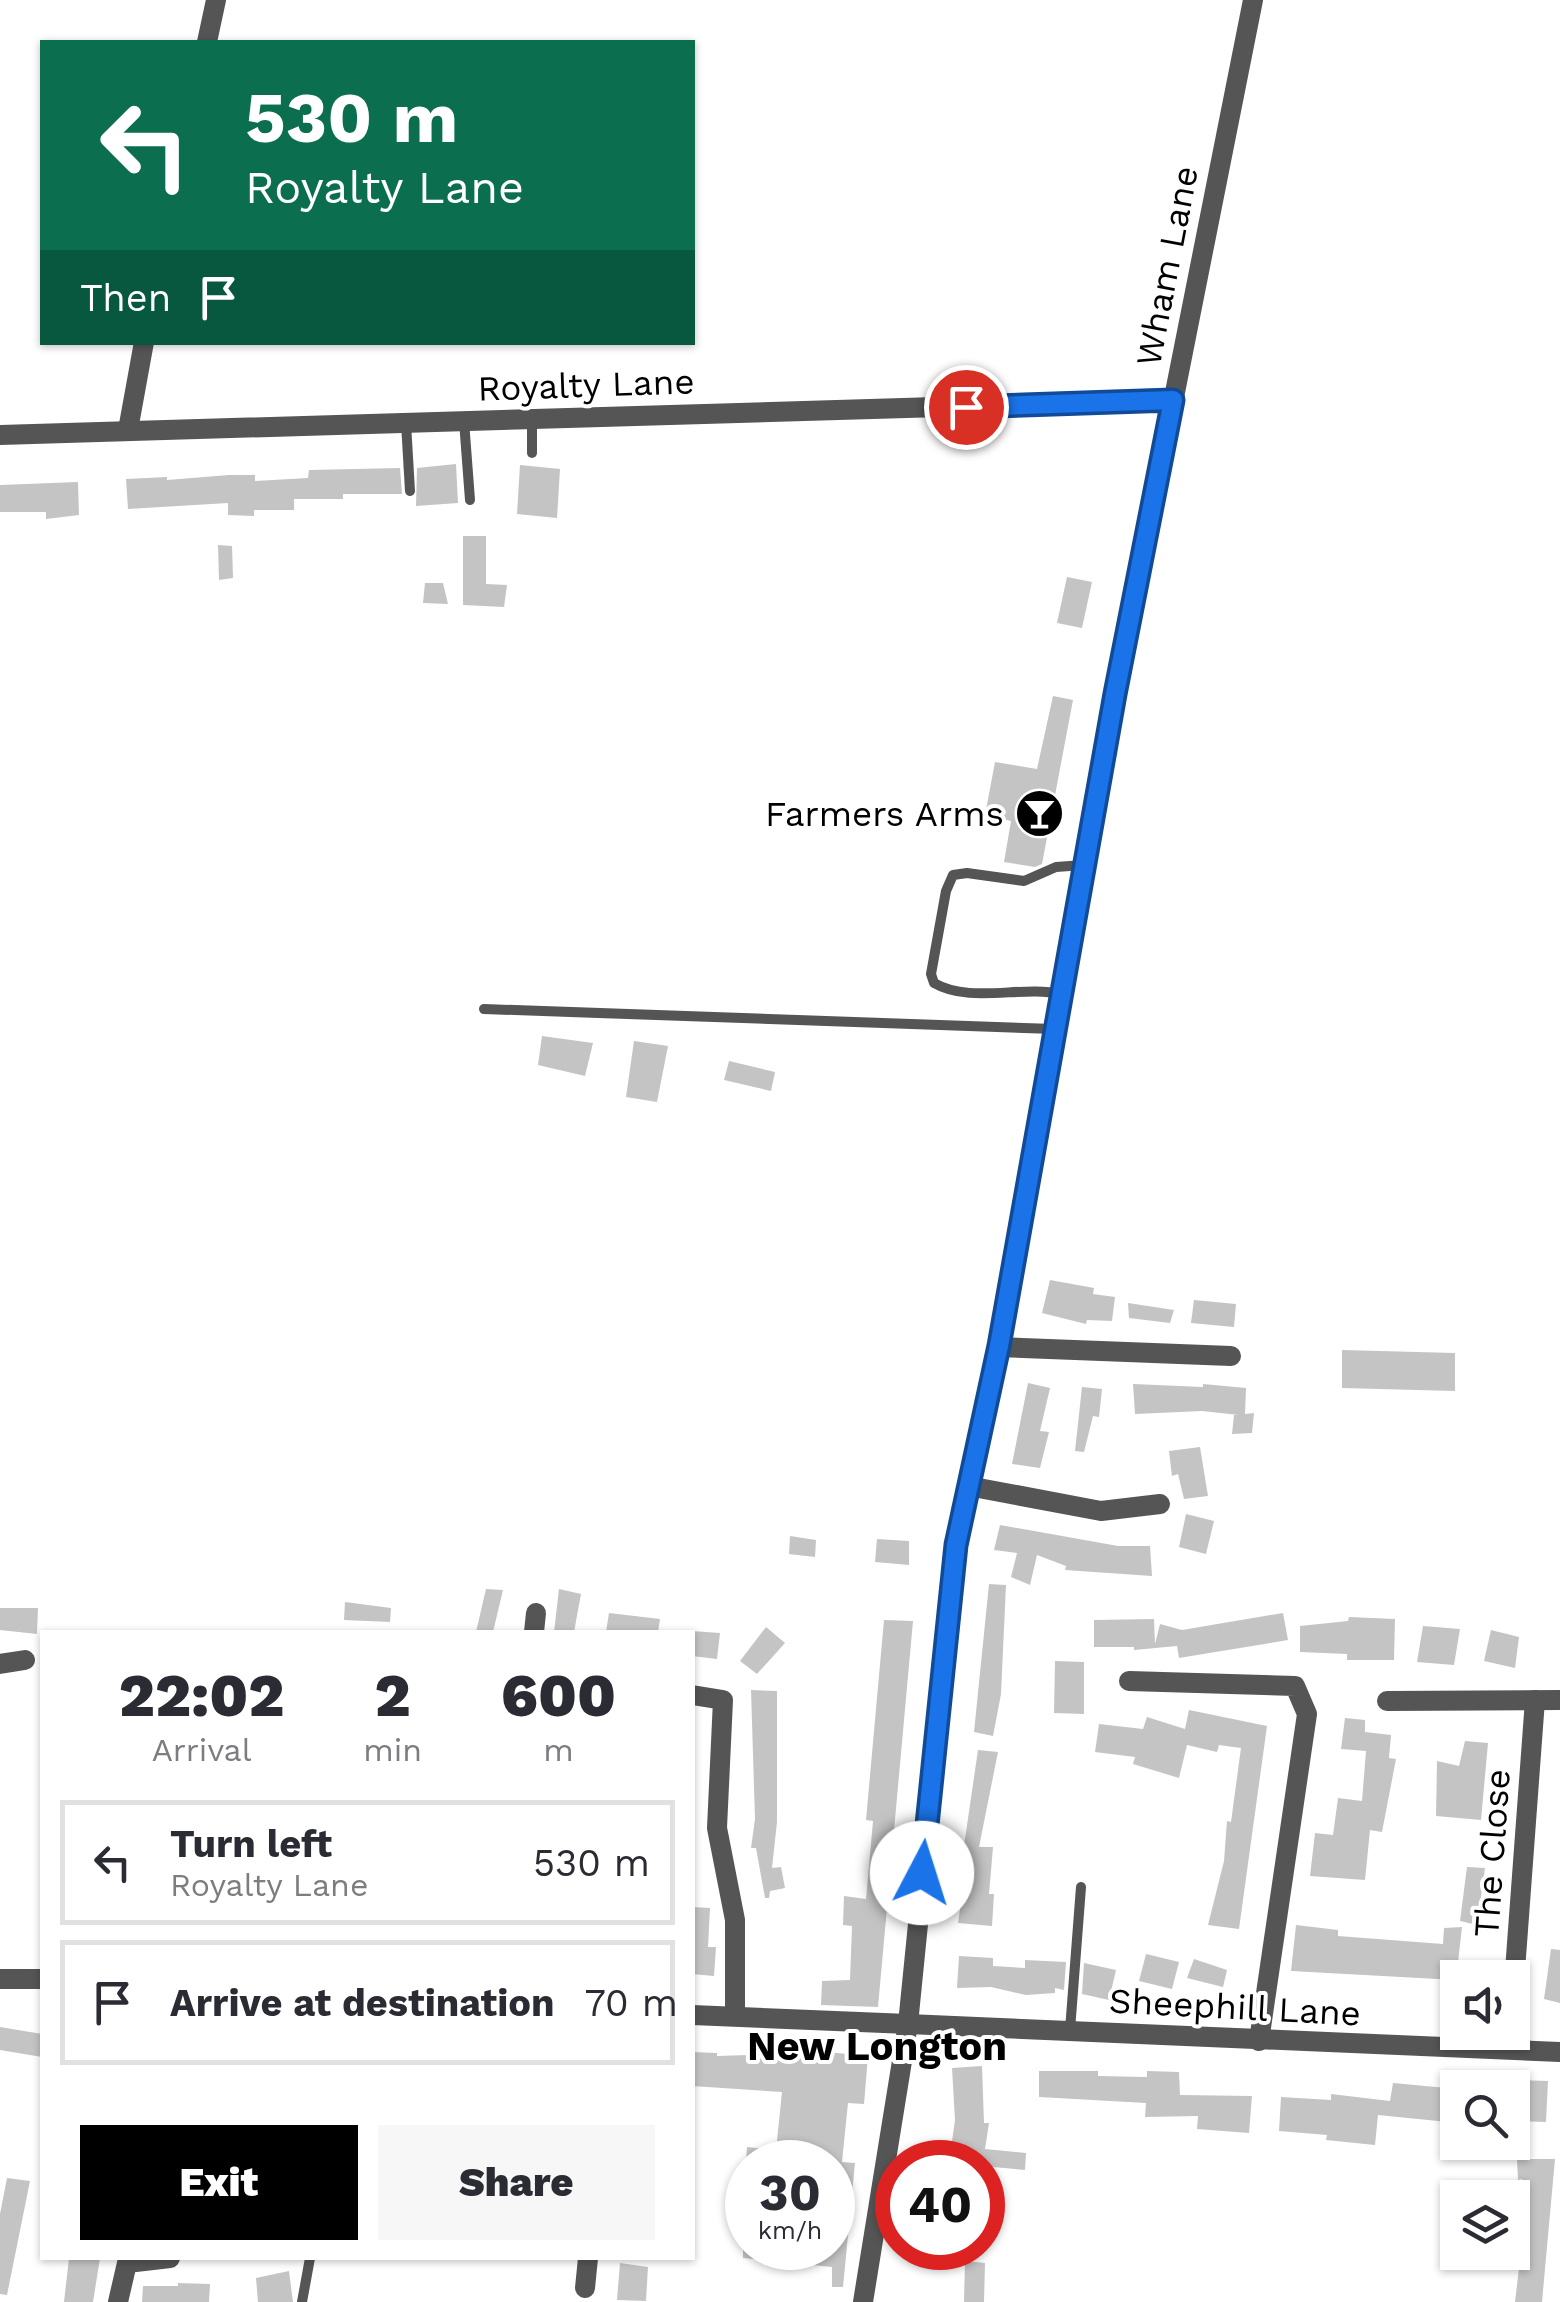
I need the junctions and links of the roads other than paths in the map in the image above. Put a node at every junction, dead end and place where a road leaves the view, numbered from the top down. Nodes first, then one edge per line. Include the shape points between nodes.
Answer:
1 (216, 0) edge
2 (1253, 0) edge
3 (207, 40) edge
4 (143, 345) edge
5 (1173, 400) junction
6 (532, 419) junction
7 (464, 420) junction
8 (406, 422) junction
9 (128, 430) junction
10 (0, 436) edge
11 (532, 453) dead end
12 (410, 492) dead end
13 (470, 500) dead end
14 (1085, 865) junction
15 (1061, 994) junction
16 (484, 1009) dead end
17 (1054, 1029) junction
18 (999, 1346) junction
19 (1231, 1356) dead end
20 (968, 1486) junction
21 (1160, 1504) dead end
22 (25, 1660) dead end
23 (0, 1664) edge
24 (1130, 1681) dead end
25 (695, 1695) edge
26 (1387, 1700) dead end
27 (1536, 1700) junction
28 (1560, 1700) edge
29 (1082, 1887) dead end
30 (1516, 1960) edge
31 (40, 1978) edge
32 (0, 1979) edge
33 (695, 2015) edge
34 (736, 2016) junction
35 (908, 2024) junction
36 (1070, 2031) junction
37 (1259, 2041) junction
38 (1440, 2042) edge
39 (1530, 2047) edge
40 (1560, 2052) edge
41 (124, 2260) edge
42 (310, 2260) edge
43 (588, 2260) edge
44 (585, 2288) dead end
45 (118, 2302) edge
46 (302, 2302) edge
47 (864, 2302) edge

1 - 3 street
2 - 5 street, Wham Lane
4 - 9 street
5 - 6 street, Royalty Lane
5 - 14 street, Wham Lane
6 - 7 street, Royalty Lane
6 - 11 lane
7 - 8 street, Royalty Lane
7 - 13 lane
8 - 9 street, Royalty Lane
8 - 12 lane
9 - 10 street, Royalty Lane
14 - 15 street, Wham Lane
14 - 15 lane via 1056,867 1024,881 959,873 946,891 934,983
15 - 17 street, Wham Lane
16 - 17 lane
17 - 18 street, Wham Lane
18 - 19 street
18 - 20 street, Wham Lane
20 - 21 street via 1101,1510
20 - 35 street, Wham Lane via 942,1664
22 - 23 street
24 - 37 street via 1294,1686 1308,1714
25 - 34 street via 723,1700 717,1828 735,1920
26 - 27 street
27 - 28 street
27 - 30 street, The Close
29 - 36 lane
31 - 32 street
33 - 34 street, Sheephill Lane
34 - 35 street, Sheephill Lane
35 - 36 street, Sheephill Lane
35 - 47 street, Wham Lane
36 - 37 street, Sheephill Lane
37 - 38 street, Sheephill Lane
39 - 40 street, Sheephill Lane
41 - 45 street
42 - 46 lane
43 - 44 street

